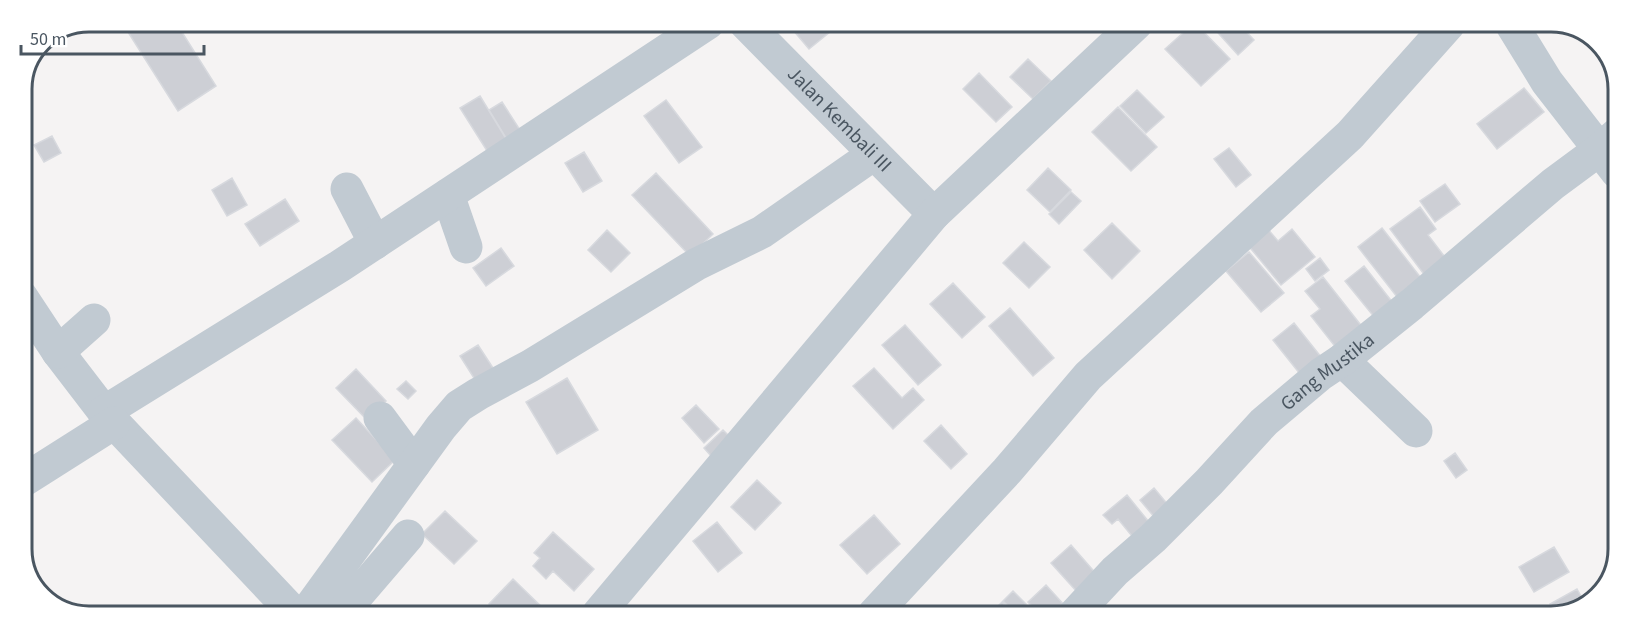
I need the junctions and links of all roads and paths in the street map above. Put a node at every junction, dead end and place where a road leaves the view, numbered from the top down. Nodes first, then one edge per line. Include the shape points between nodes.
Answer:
1 (693, 32) edge
2 (755, 32) edge
3 (1127, 32) edge
4 (1442, 32) edge
5 (1516, 32) edge
6 (1607, 148) edge
7 (874, 154) junction
8 (1607, 154) edge
9 (347, 189) dead end
10 (448, 195) junction
11 (934, 214) junction
12 (375, 243) junction
13 (466, 247) dead end
14 (32, 313) edge
15 (94, 320) dead end
16 (58, 352) junction
17 (1342, 360) junction
18 (109, 417) junction
19 (380, 418) dead end
20 (1416, 431) dead end
21 (414, 464) junction
22 (32, 474) edge
23 (408, 537) dead end
24 (287, 606) edge
25 (311, 606) edge
26 (348, 606) edge
27 (605, 606) edge
28 (881, 606) edge
29 (1082, 606) edge

1 - 10 street
2 - 7 street, Jalan Kembali III
3 - 11 street
4 - 28 street via 1350,135 1088,376 1007,471
5 - 6 street via 1547,82
7 - 11 street, Jalan Kembali III
7 - 21 street via 762,232 697,264 459,406
8 - 17 street, Gang Mustika via 1553,184
9 - 12 street
10 - 12 street
10 - 13 street
11 - 27 street
12 - 18 street
14 - 16 street
15 - 16 street
16 - 18 street
17 - 20 street
17 - 29 street, Gang Mustika via 1264,422 1209,482
18 - 22 street
18 - 24 street
19 - 21 street
21 - 25 street
23 - 26 street

